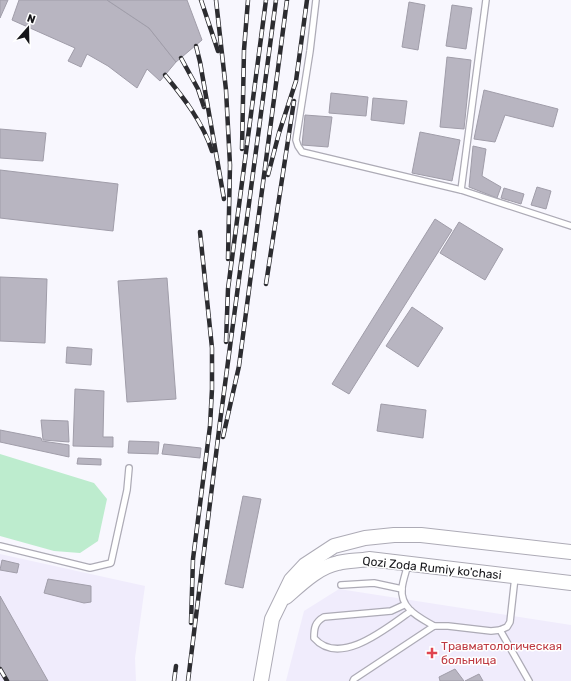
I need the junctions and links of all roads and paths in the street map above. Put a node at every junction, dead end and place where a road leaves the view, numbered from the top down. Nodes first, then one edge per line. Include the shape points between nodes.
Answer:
1 (316, 0) edge
2 (486, 0) edge
3 (461, 190) junction
4 (571, 226) edge
5 (129, 468) dead end
6 (0, 546) edge
7 (571, 552) edge
8 (408, 564) junction
9 (515, 577) junction
10 (571, 583) edge
11 (341, 585) dead end
12 (402, 589) junction
13 (281, 601) junction
14 (404, 605) junction
15 (411, 611) junction
16 (434, 626) junction
17 (500, 630) junction
18 (261, 681) edge
19 (353, 681) edge
20 (529, 681) edge

1 - 3 lane via 296,140 302,152
2 - 3 lane
3 - 4 lane
5 - 6 lane via 127,490 111,564 90,568
7 - 13 street, Qozi Zoda Rumiy ko'chasi via 421,535 394,534 365,538 334,546 305,565 291,580
8 - 9 street, Qozi Zoda Rumiy ko'chasi
8 - 12 lane
8 - 13 street, Qozi Zoda Rumiy ko'chasi via 369,559 337,563 309,578
9 - 10 street, Qozi Zoda Rumiy ko'chasi
9 - 17 lane via 510,622
11 - 12 lane via 374,583
12 - 14 lane
13 - 18 street, Qozi Zoda Rumiy ko'chasi via 272,619
14 - 15 lane
14 - 15 lane via 391,611 324,617 317,621 314,638 319,644 329,648 350,647 372,638
15 - 16 lane
16 - 17 lane
16 - 19 lane
17 - 20 lane

